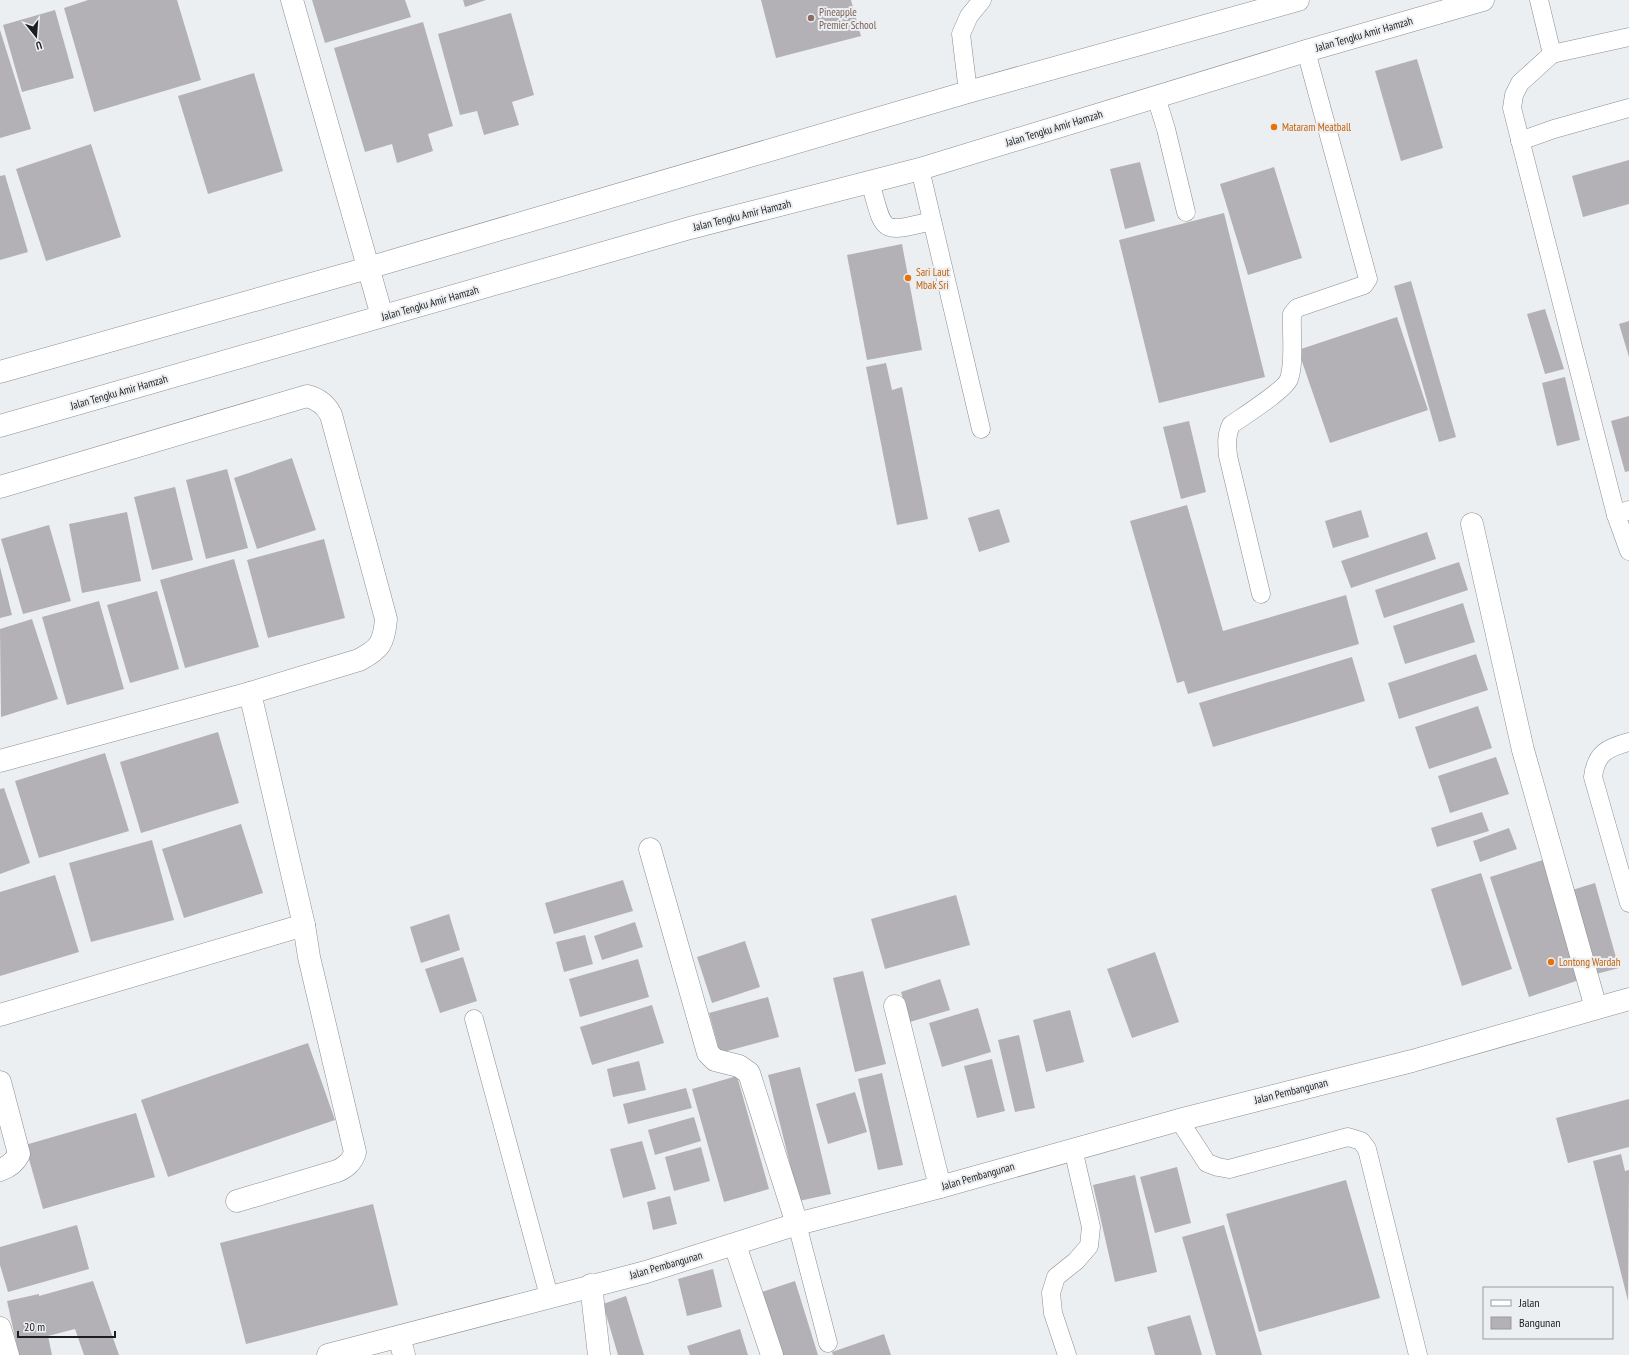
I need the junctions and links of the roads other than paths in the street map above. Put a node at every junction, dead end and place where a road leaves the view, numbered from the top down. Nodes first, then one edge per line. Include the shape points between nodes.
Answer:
1 (292, 0) edge
2 (982, 0) edge
3 (1298, 0) edge
4 (1483, 0) edge
5 (1539, 0) edge
6 (1629, 38) edge
7 (1306, 51) junction
8 (1552, 54) junction
9 (968, 92) junction
10 (1156, 97) junction
11 (1629, 108) edge
12 (1520, 141) junction
13 (920, 169) junction
14 (870, 182) junction
15 (1186, 212) dead end
16 (932, 221) junction
17 (368, 268) junction
18 (382, 316) junction
19 (0, 372) edge
20 (0, 426) edge
21 (981, 429) dead end
22 (0, 487) edge
23 (1623, 513) edge
24 (1472, 524) dead end
25 (1629, 551) edge
26 (1261, 594) dead end
27 (250, 693) junction
28 (1629, 742) edge
29 (0, 761) edge
30 (650, 849) dead end
31 (1629, 903) edge
32 (304, 925) junction
33 (1629, 999) edge
34 (894, 1006) dead end
35 (1596, 1008) junction
36 (0, 1015) edge
37 (474, 1018) dead end
38 (0, 1082) edge
39 (1179, 1120) junction
40 (1073, 1149) junction
41 (0, 1170) edge
42 (940, 1186) junction
43 (237, 1201) dead end
44 (797, 1224) junction
45 (735, 1245) junction
46 (591, 1285) junction
47 (549, 1296) junction
48 (0, 1328) edge
49 (828, 1343) dead end
50 (402, 1346) edge
51 (8, 1355) edge
52 (328, 1355) edge
53 (599, 1355) edge
54 (772, 1355) edge
55 (1067, 1355) edge
56 (1418, 1355) edge

1 - 17 street
2 - 9 lane via 969,16 960,34
3 - 9 street
4 - 7 street, Jalan Tengku Amir Hamzah
5 - 8 lane
6 - 8 lane
7 - 10 street, Jalan Tengku Amir Hamzah
7 - 26 lane via 1368,278 1364,285 1297,308 1292,314 1291,365 1288,380 1228,430 1228,456
8 - 12 lane via 1520,83 1514,95 1512,108
9 - 17 street
10 - 13 street, Jalan Tengku Amir Hamzah
10 - 15 lane
11 - 12 lane
12 - 23 lane
13 - 14 street, Jalan Tengku Amir Hamzah
13 - 16 lane
14 - 16 lane via 882,223 888,228 896,230
14 - 18 street, Jalan Tengku Amir Hamzah via 690,228
16 - 21 lane
17 - 18 street
17 - 19 street
18 - 20 street, Jalan Tengku Amir Hamzah
22 - 27 street via 307,396 322,402 331,415 386,619 384,638 375,652 359,660
23 - 25 lane
24 - 35 street via 1523,750
27 - 29 street
27 - 32 street
28 - 31 lane via 1605,750 1594,766 1593,777
30 - 44 street via 708,1053 715,1060 739,1066 749,1073
32 - 36 street
32 - 43 street via 309,957 355,1152 354,1157 345,1168
33 - 35 street, Jalan Pembangunan
34 - 42 street
35 - 39 street, Jalan Pembangunan via 1412,1061
37 - 47 lane
38 - 41 street via 19,1154 16,1160
39 - 40 street, Jalan Pembangunan
39 - 56 lane via 1207,1162 1230,1169 1348,1137 1361,1141 1366,1148
40 - 42 street, Jalan Pembangunan
40 - 55 lane via 1091,1227 1089,1246 1076,1261 1056,1277 1051,1293 1053,1313
42 - 44 street, Jalan Pembangunan
44 - 45 street, Jalan Pembangunan
44 - 49 lane
45 - 46 street, Jalan Pembangunan via 646,1272
45 - 54 street
46 - 47 street, Jalan Pembangunan
46 - 53 street
47 - 50 street, Jalan Pembangunan
48 - 51 street
50 - 52 street, Jalan Pembangunan

